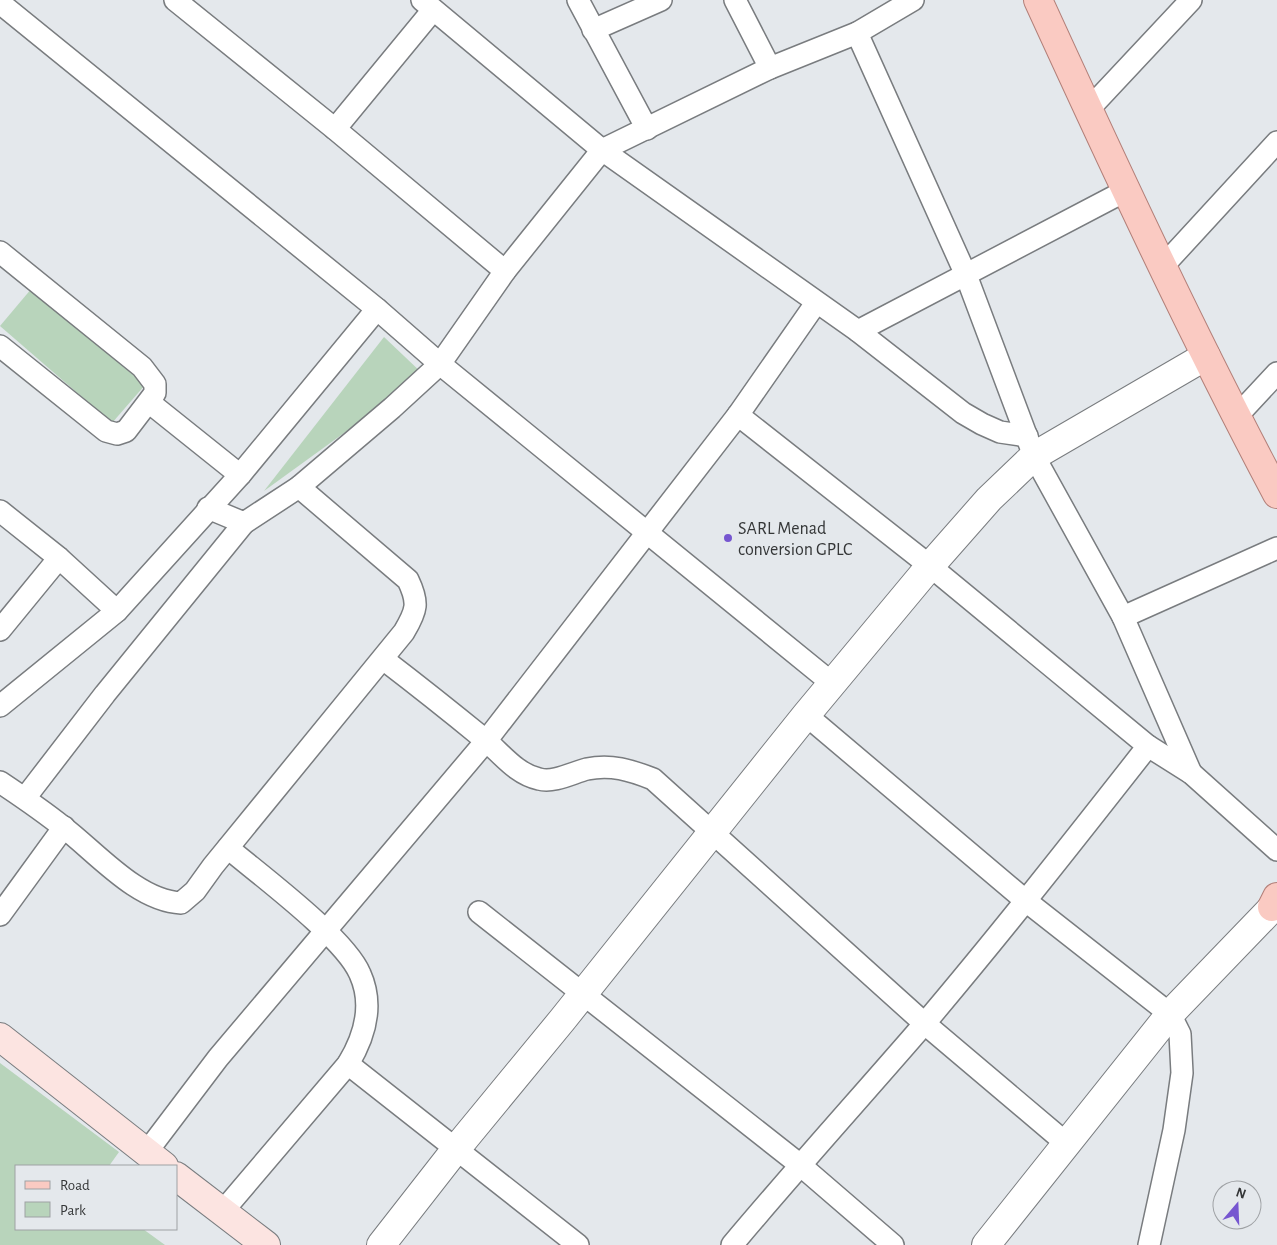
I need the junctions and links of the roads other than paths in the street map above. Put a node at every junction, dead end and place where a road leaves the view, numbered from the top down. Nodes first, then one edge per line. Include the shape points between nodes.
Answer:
1 (175, 0) edge
2 (578, 0) edge
3 (661, 0) edge
4 (734, 0) edge
5 (1038, 0) edge
6 (1191, 0) edge
7 (902, 2) edge
8 (0, 3) edge
9 (428, 5) edge
10 (593, 30) junction
11 (857, 33) junction
12 (770, 68) junction
13 (1088, 110) junction
14 (335, 129) junction
15 (646, 129) junction
16 (1277, 142) edge
17 (602, 150) junction
18 (1125, 191) junction
19 (3, 260) edge
20 (1164, 265) junction
21 (506, 271) junction
22 (966, 276) junction
23 (816, 303) junction
24 (377, 309) junction
25 (858, 331) junction
26 (0, 346) edge
27 (1206, 356) junction
28 (440, 364) junction
29 (1277, 373) edge
30 (150, 403) junction
31 (738, 415) junction
32 (1236, 417) junction
33 (1030, 446) junction
34 (240, 476) junction
35 (299, 487) junction
36 (1277, 494) edge
37 (208, 508) junction
38 (0, 511) edge
39 (244, 523) junction
40 (647, 531) junction
41 (1277, 548) edge
42 (59, 558) junction
43 (930, 566) junction
44 (117, 612) junction
45 (1123, 617) junction
46 (0, 630) edge
47 (383, 658) junction
48 (833, 684) junction
49 (0, 706) edge
50 (806, 715) junction
51 (486, 741) junction
52 (1148, 746) junction
53 (1191, 773) junction
54 (0, 782) edge
55 (24, 798) junction
56 (64, 827) junction
57 (710, 833) junction
58 (228, 848) junction
59 (1277, 850) edge
60 (1026, 900) junction
61 (1276, 903) edge
62 (479, 912) dead end
63 (0, 915) edge
64 (325, 932) junction
65 (583, 993) junction
66 (1170, 1014) junction
67 (924, 1023) junction
68 (0, 1037) edge
69 (348, 1064) junction
70 (1067, 1144) junction
71 (456, 1149) junction
72 (155, 1159) edge
73 (799, 1164) junction
74 (178, 1177) edge
75 (223, 1211) junction
76 (266, 1245) edge
77 (381, 1245) edge
78 (578, 1245) edge
79 (732, 1245) edge
80 (893, 1245) edge
81 (986, 1245) edge
82 (1149, 1245) edge

1 - 14 street
2 - 10 street
3 - 10 street
4 - 12 street
5 - 13 main road
6 - 13 street
7 - 11 street
8 - 24 street
9 - 14 street
9 - 17 street
10 - 15 street
11 - 12 street
11 - 22 street
12 - 15 street
13 - 18 main road
14 - 21 street
15 - 17 street
16 - 20 street
17 - 21 street
17 - 23 street
18 - 20 main road
18 - 22 street
19 - 30 street via 142,367 155,384
20 - 27 main road
21 - 28 street
22 - 25 street
22 - 33 street
23 - 25 street
23 - 31 street
24 - 28 street
24 - 34 street
25 - 33 street via 969,416
26 - 30 street via 106,431 117,434 126,431
27 - 32 main road
27 - 33 street
28 - 35 street
28 - 40 street
29 - 32 street
30 - 34 street
31 - 40 street
31 - 43 street
32 - 36 main road
33 - 43 street
33 - 45 street
34 - 37 street
35 - 39 street
35 - 47 street via 408,580 416,597 414,614
37 - 39 street
37 - 44 street
38 - 42 street
39 - 55 street
40 - 48 street
40 - 51 street
41 - 45 street
42 - 44 street
42 - 46 street
43 - 48 street
43 - 52 street
44 - 49 street
45 - 53 street
47 - 51 street
47 - 58 street
48 - 50 street
50 - 57 street
50 - 60 street
51 - 57 street via 521,773 540,780 609,766 630,769 652,779
51 - 64 street
52 - 53 street
52 - 60 street
53 - 59 street
54 - 55 street
55 - 56 street
56 - 58 street via 127,881 168,902 181,903 195,891
56 - 63 street
57 - 65 street
57 - 67 street
58 - 64 street
60 - 66 street
60 - 67 street
61 - 66 street
62 - 65 street
64 - 69 street via 360,973 366,994 367,1020
64 - 72 street via 218,1058
65 - 71 street
65 - 73 street
66 - 70 street
66 - 82 street via 1180,1034 1182,1073 1174,1130
67 - 70 street
67 - 73 street
68 - 72 main road
69 - 71 street
69 - 75 street
70 - 81 street
71 - 77 street
71 - 78 street
73 - 79 street
73 - 80 street
74 - 75 main road
75 - 76 main road

